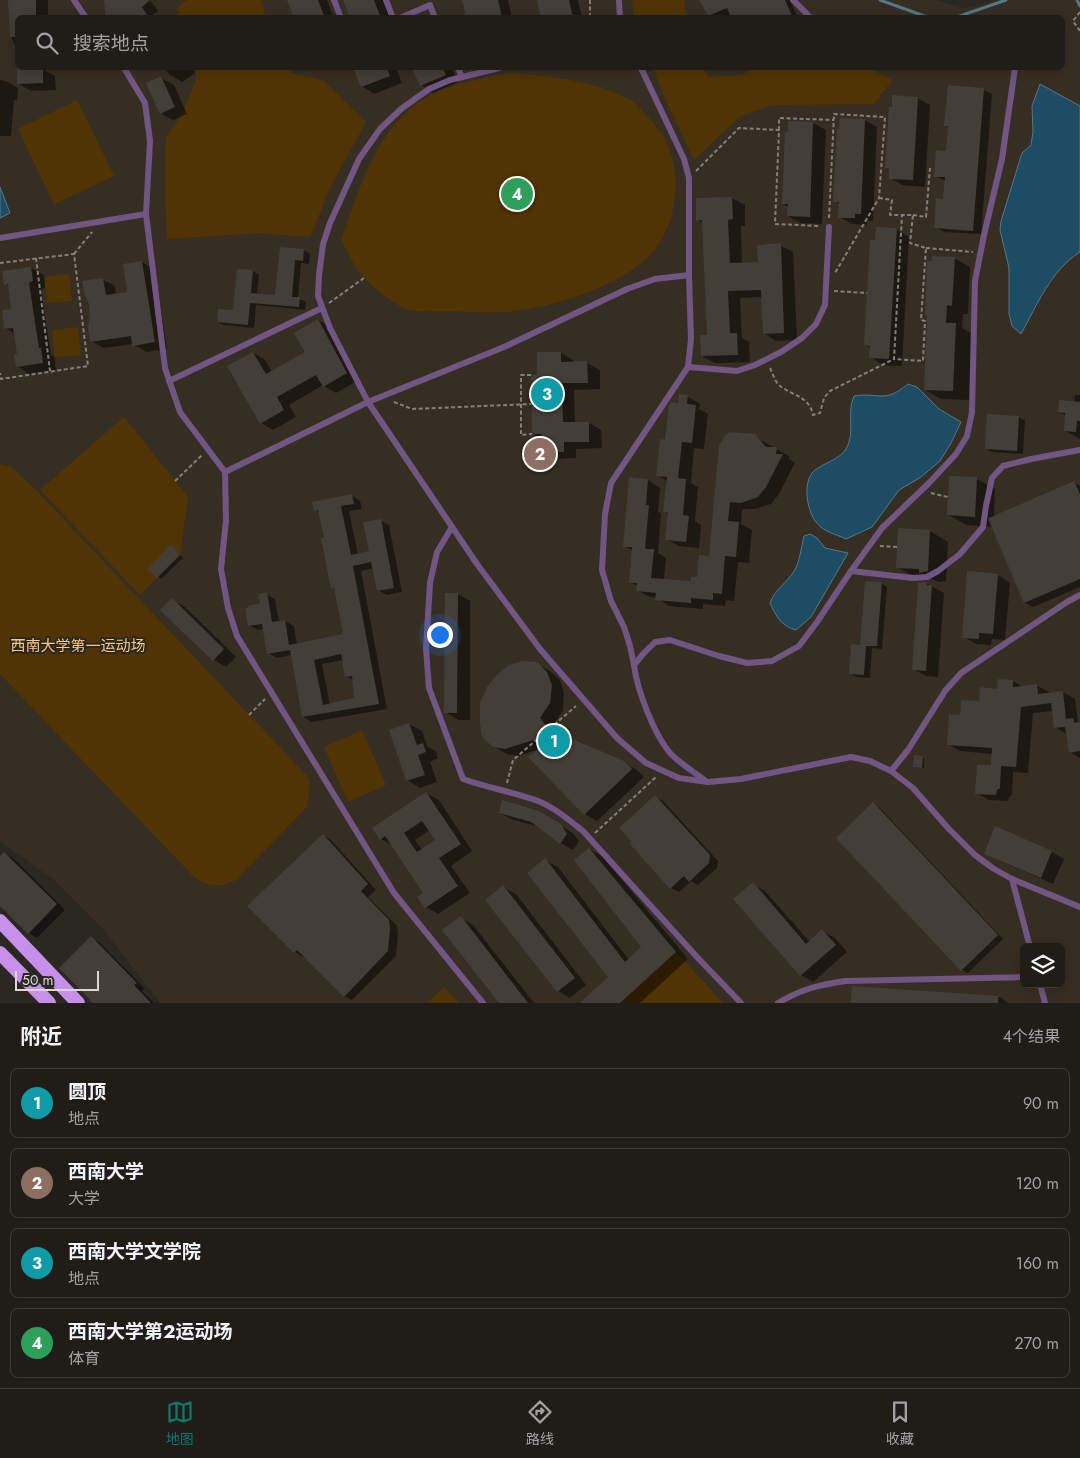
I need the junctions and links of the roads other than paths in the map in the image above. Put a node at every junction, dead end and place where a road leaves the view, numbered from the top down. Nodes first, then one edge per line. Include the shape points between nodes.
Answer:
1 (74, 0) edge
2 (334, 0) edge
3 (386, 0) edge
4 (619, 0) edge
5 (793, 0) edge
6 (84, 15) edge
7 (340, 15) edge
8 (392, 15) edge
9 (407, 15) edge
10 (435, 15) edge
11 (620, 15) edge
12 (808, 15) edge
13 (125, 70) edge
14 (459, 70) edge
15 (491, 70) edge
16 (642, 70) edge
17 (1015, 70) edge
18 (462, 77) junction
19 (146, 214) junction
20 (828, 227) road end
21 (0, 238) edge
22 (689, 275) junction
23 (322, 308) junction
24 (688, 367) junction
25 (170, 381) junction
26 (368, 402) junction
27 (1080, 450) edge
28 (225, 472) junction
29 (452, 527) junction
30 (851, 571) junction
31 (1080, 595) edge
32 (634, 665) junction
33 (891, 771) junction
34 (708, 782) junction
35 (1012, 879) junction
36 (1080, 907) edge
37 (0, 921) edge
38 (1029, 943) edge
39 (0, 953) edge
40 (1020, 977) edge
41 (1041, 988) edge
42 (49, 1003) edge
43 (78, 1003) edge
44 (483, 1003) edge
45 (741, 1003) edge
46 (778, 1003) edge
47 (1045, 1003) edge

1 - 6 lane
2 - 7 lane
3 - 8 lane
4 - 11 lane
5 - 12 lane
9 - 10 lane via 430,5
13 - 19 lane via 145,103 150,141
14 - 18 lane
15 - 18 lane
16 - 22 lane via 684,159 689,178
17 - 30 lane via 1002,159 975,281 972,412 967,436 956,454 921,492 882,528
18 - 23 lane via 429,88 401,109 380,129 359,159 323,244 318,296
19 - 21 lane
19 - 25 lane via 165,368
20 - 24 lane via 825,306 816,324 802,338 765,360 737,371
22 - 24 lane via 691,340
22 - 26 lane via 655,279 627,289 504,347
23 - 25 lane
23 - 26 lane
24 - 32 lane via 611,483 604,514 602,570 611,601 624,627
25 - 28 lane via 180,412
26 - 28 lane
26 - 29 lane
27 - 30 lane via 1003,466 992,478 983,527 960,554 927,577
28 - 44 lane via 226,520 221,569 237,636 394,894
29 - 34 lane via 540,649 617,738 646,763 679,778
29 - 45 lane via 436,552 430,583 426,648 429,688 463,779 539,802 565,816
30 - 32 lane via 799,646 772,661 747,663 670,640 655,642
31 - 33 lane via 961,673 945,690
32 - 34 lane via 642,698 671,754
33 - 34 lane via 870,761 851,757 741,779
33 - 35 lane via 913,788 975,854
35 - 36 lane
35 - 38 lane
37 - 43 highway
39 - 42 highway
40 - 46 lane via 845,981 816,985
41 - 47 lane

